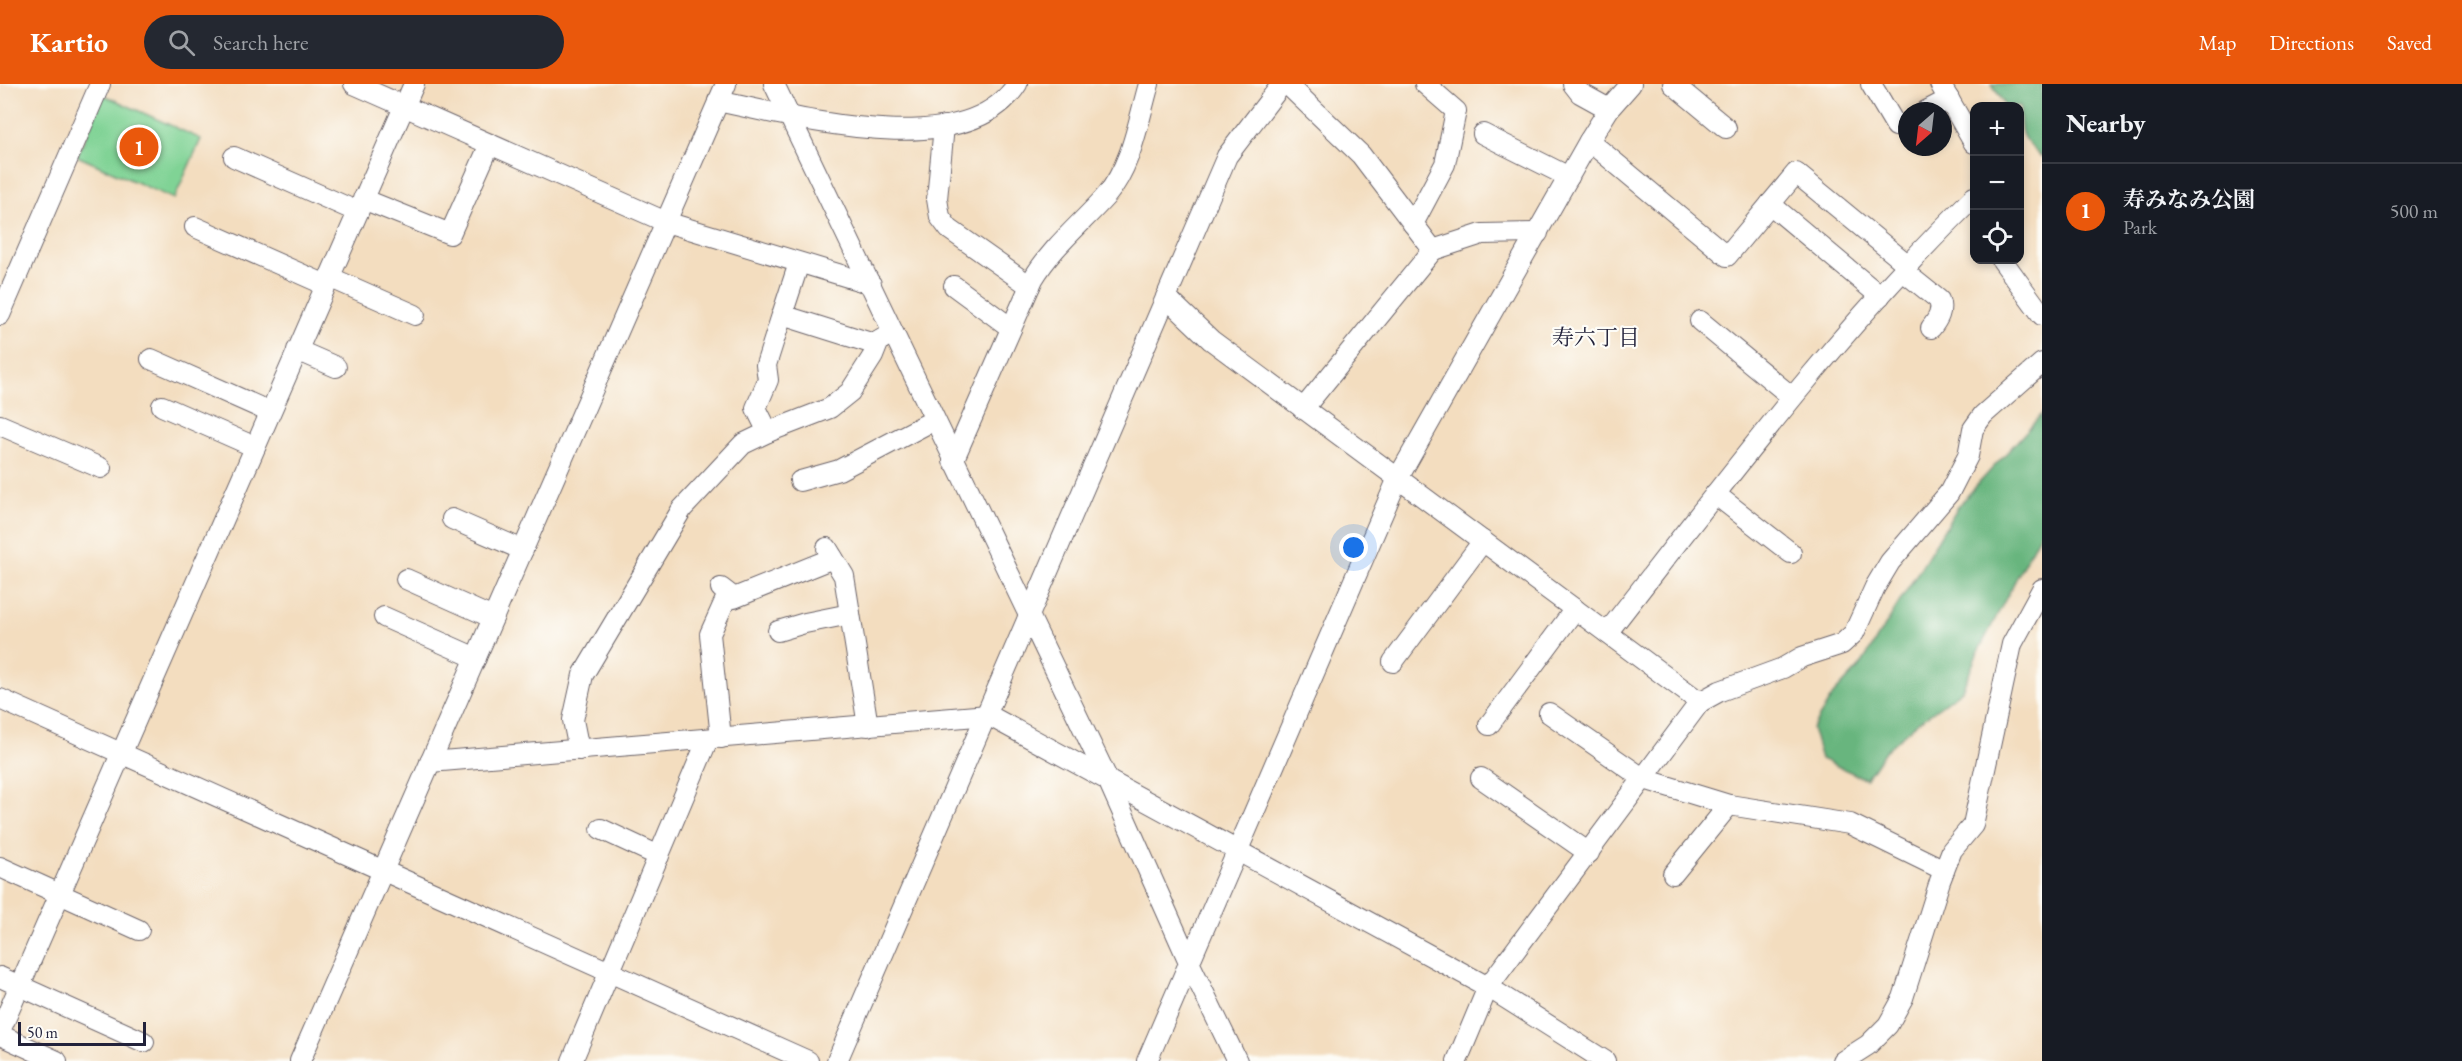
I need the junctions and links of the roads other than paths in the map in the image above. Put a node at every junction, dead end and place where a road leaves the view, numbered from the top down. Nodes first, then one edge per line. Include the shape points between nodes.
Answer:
1 (100, 84) edge
2 (354, 84) edge
3 (414, 84) edge
4 (774, 84) edge
5 (1017, 84) edge
6 (1149, 84) edge
7 (1282, 84) edge
8 (1287, 84) edge
9 (1425, 84) edge
10 (1573, 84) edge
11 (1631, 84) edge
12 (1672, 84) edge
13 (1871, 84) edge
14 (1945, 92) edge
15 (722, 93) edge
16 (404, 106) junction
17 (1609, 109) junction
18 (788, 116) junction
19 (944, 126) junction
20 (1897, 127) edge
21 (1726, 128) dead end
22 (1483, 134) dead end
23 (1970, 136) edge
24 (1589, 141) junction
25 (490, 144) junction
26 (234, 157) dead end
27 (1569, 177) junction
28 (1770, 204) junction
29 (361, 205) junction
30 (1970, 210) edge
31 (666, 222) junction
32 (1413, 224) junction
33 (195, 227) dead end
34 (1538, 233) junction
35 (1433, 250) junction
36 (799, 263) junction
37 (2005, 264) edge
38 (1905, 268) junction
39 (328, 281) junction
40 (871, 284) junction
41 (954, 286) dead end
42 (1030, 286) junction
43 (1880, 296) junction
44 (1166, 297) junction
45 (3, 302) edge
46 (2039, 304) edge
47 (415, 315) dead end
48 (782, 315) junction
49 (1700, 321) dead end
50 (1011, 328) junction
51 (1931, 328) dead end
52 (887, 336) junction
53 (297, 351) junction
54 (151, 359) dead end
55 (2042, 363) edge
56 (336, 368) dead end
57 (1792, 396) junction
58 (162, 406) dead end
59 (1304, 409) junction
60 (270, 412) junction
61 (934, 420) junction
62 (0, 425) edge
63 (768, 432) junction
64 (255, 447) junction
65 (953, 461) junction
66 (101, 468) dead end
67 (1398, 478) junction
68 (800, 481) dead end
69 (1715, 494) junction
70 (452, 519) dead end
71 (1483, 541) junction
72 (523, 550) junction
73 (1791, 553) dead end
74 (406, 579) dead end
75 (2042, 589) edge
76 (1575, 609) junction
77 (850, 615) junction
78 (1028, 615) junction
79 (384, 617) dead end
80 (493, 618) junction
81 (778, 632) dead end
82 (1607, 633) junction
83 (476, 658) junction
84 (1393, 662) dead end
85 (0, 699) edge
86 (1700, 702) junction
87 (1549, 713) dead end
88 (988, 716) junction
89 (1489, 725) dead end
90 (868, 726) junction
91 (715, 738) junction
92 (579, 750) junction
93 (121, 753) junction
94 (430, 762) junction
95 (1481, 778) dead end
96 (1644, 779) junction
97 (1108, 780) junction
98 (1729, 805) junction
99 (601, 828) dead end
100 (1238, 852) junction
101 (1588, 853) junction
102 (659, 856) junction
103 (0, 867) edge
104 (383, 870) junction
105 (1944, 870) junction
106 (1673, 874) dead end
107 (60, 894) junction
108 (139, 930) dead end
109 (1189, 962) junction
110 (610, 973) junction
111 (0, 977) edge
112 (20, 986) junction
113 (1488, 987) junction
114 (0, 1033) edge
115 (144, 1042) dead end
116 (57, 1061) edge
117 (300, 1061) edge
118 (572, 1061) edge
119 (808, 1061) edge
120 (837, 1061) edge
121 (1147, 1061) edge
122 (1237, 1061) edge
123 (1457, 1061) edge
124 (1605, 1061) edge
125 (1843, 1061) edge

1 - 45 street
2 - 16 street
3 - 16 street
4 - 18 street
5 - 19 street via 1010,95 988,112 958,125
6 - 42 street via 1127,163 1107,194 1045,258
7 - 44 street via 1227,156
8 - 32 street via 1361,155
9 - 32 street via 1456,111 1445,164
10 - 17 street
11 - 17 street
12 - 21 street
13 - 20 street
14 - 23 street
15 - 18 street
15 - 31 street
16 - 25 street
16 - 29 street
17 - 24 street
18 - 19 street via 878,130
18 - 40 street
19 - 42 street via 940,217 948,229
22 - 27 street
24 - 27 street
24 - 28 street via 1726,256
25 - 29 street via 450,234
25 - 31 street
26 - 29 street
27 - 34 street
28 - 38 street via 1796,173
28 - 43 street
29 - 39 street
30 - 38 street
31 - 36 street
31 - 72 street
32 - 35 street
33 - 39 street
34 - 35 street via 1482,234
34 - 67 street
35 - 59 street
36 - 40 street
36 - 48 street
37 - 46 street
38 - 43 street
38 - 51 street via 1939,300 1939,318
39 - 47 street
39 - 53 street
40 - 52 street
41 - 50 street
42 - 50 street
43 - 57 street
44 - 59 street via 1211,340
44 - 78 street
48 - 52 street via 874,344
48 - 63 street via 766,365 768,380 756,408
49 - 57 street
50 - 65 street
52 - 61 street
52 - 63 street via 850,392 830,408
53 - 56 street
53 - 60 street
54 - 60 street
55 - 86 street via 1973,429 1968,456 1949,493 1890,562 1854,633 1842,644 1802,657
57 - 69 street
58 - 64 street
59 - 67 street
60 - 64 street
61 - 65 street
61 - 68 street via 839,470
62 - 66 street
63 - 92 street via 743,444 682,509 583,675 573,720
64 - 93 street
65 - 78 street
67 - 71 street
67 - 100 street
69 - 73 street
69 - 82 street
70 - 72 street
71 - 76 street
71 - 84 street
72 - 80 street
74 - 80 street
75 - 105 street via 2012,644 1973,825 1952,850
76 - 82 street
76 - 89 street
77 - 81 street
77 - 90 street
77 - 91 street via 844,576 830,553 734,598 724,591 711,634
78 - 88 street
78 - 97 street
79 - 83 street
80 - 83 street
82 - 86 street
83 - 94 street
85 - 93 street
86 - 96 street
87 - 96 street
88 - 90 street
88 - 97 street
88 - 120 street
90 - 91 street
91 - 92 street
91 - 102 street
92 - 94 street
93 - 104 street
93 - 107 street
94 - 104 street
95 - 101 street
96 - 98 street
96 - 101 street
97 - 100 street
97 - 109 street
98 - 105 street via 1851,824
98 - 106 street
99 - 102 street
100 - 109 street
100 - 113 street
101 - 113 street
102 - 110 street
103 - 107 street
104 - 110 street
104 - 117 street
105 - 125 street via 1903,998 1888,1025 1868,1045
107 - 108 street
107 - 112 street
109 - 121 street
109 - 122 street
110 - 118 street
110 - 119 street
111 - 112 street
112 - 114 street
112 - 115 street
113 - 123 street
113 - 124 street
114 - 116 street

